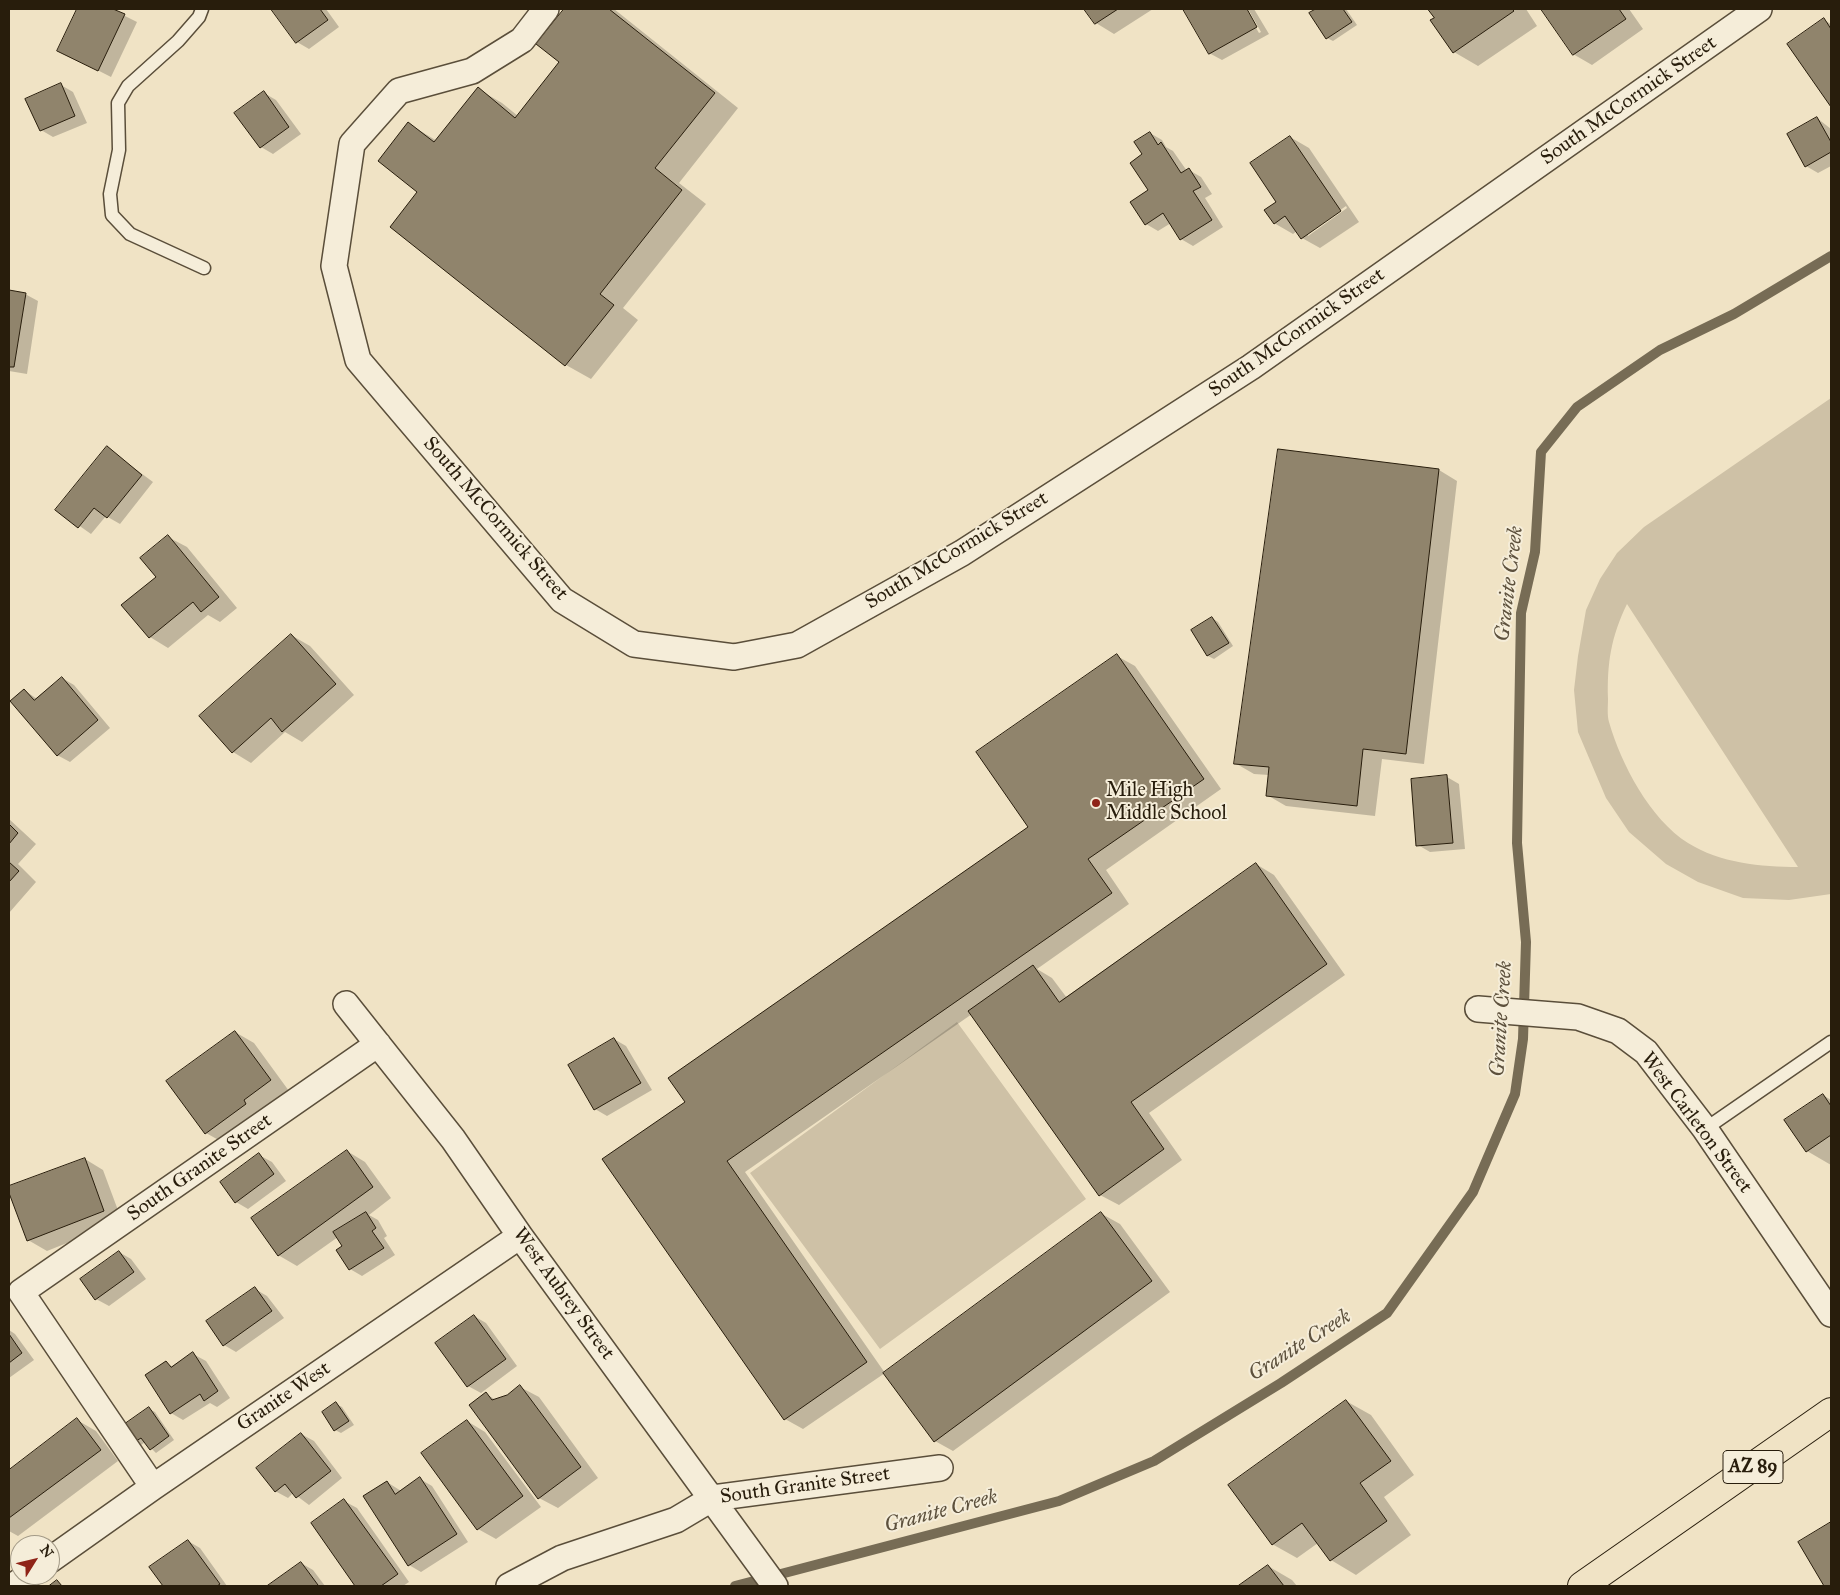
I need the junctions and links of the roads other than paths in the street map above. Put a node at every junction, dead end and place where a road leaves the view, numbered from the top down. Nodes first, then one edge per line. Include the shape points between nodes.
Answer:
1 (202, 9) edge
2 (546, 9) edge
3 (1759, 9) edge
4 (204, 268) dead end
5 (346, 1004) dead end
6 (1478, 1009) dead end
7 (1831, 1042) edge
8 (378, 1044) junction
9 (1704, 1129) junction
10 (520, 1236) junction
11 (1831, 1314) edge
12 (1831, 1412) edge
13 (940, 1468) dead end
14 (153, 1487) junction
15 (713, 1498) junction
16 (60, 1553) edge
17 (1591, 1584) edge
18 (509, 1586) edge
19 (775, 1586) edge

1 - 4 lane via 178,41 128,86 118,103 119,150 110,194 112,215 130,234
2 - 3 street, South McCormick Street via 522,40 472,71 399,91 352,144 334,266 358,360 562,600 634,644 734,657 797,645 970,547 1251,366
5 - 8 street, West Aubrey Street
6 - 9 street, West Carleton Street via 1578,1017 1618,1032 1646,1052
7 - 9 lane
8 - 10 street, West Aubrey Street via 453,1139
8 - 14 street, South Granite Street via 21,1292
9 - 11 street, West Carleton Street
10 - 14 street, Granite West
10 - 15 street, West Aubrey Street
12 - 17 main road, AZ 89
13 - 15 street, South Granite Street
14 - 16 street, Granite West
15 - 18 street, South Granite Street via 676,1520 562,1558
15 - 19 street, West Aubrey Street

